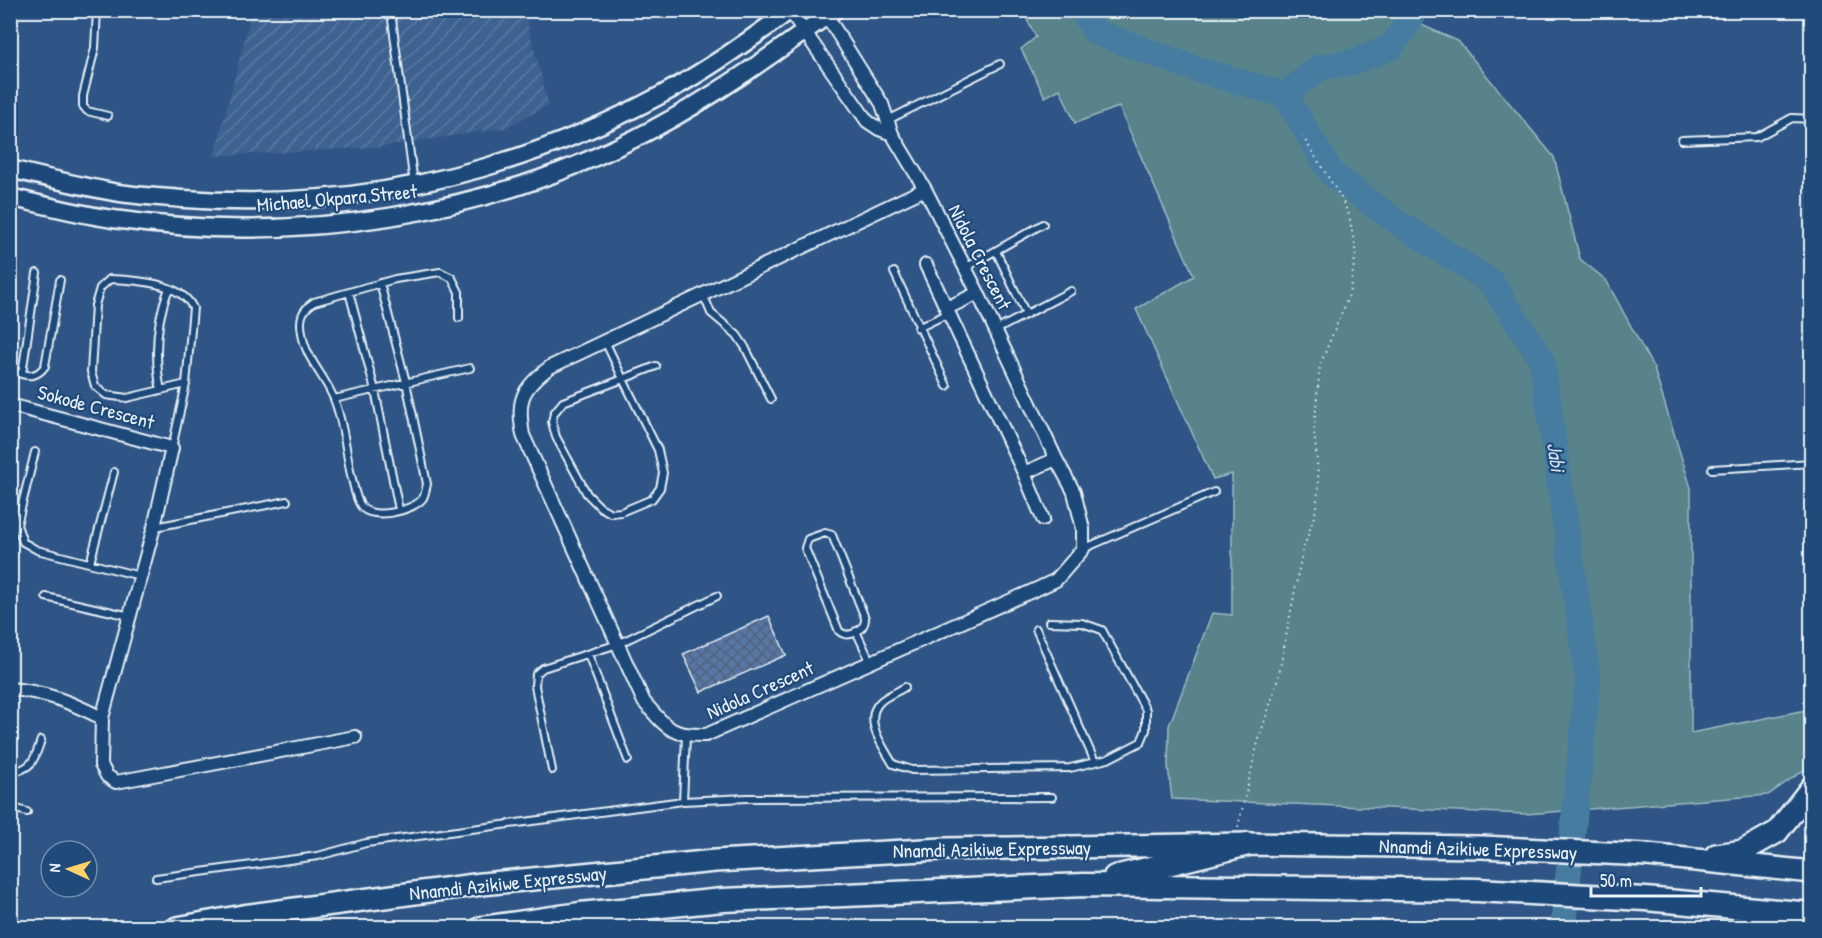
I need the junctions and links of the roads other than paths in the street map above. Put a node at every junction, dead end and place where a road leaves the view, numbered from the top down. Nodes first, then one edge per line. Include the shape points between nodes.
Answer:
1 (98, 10) edge
2 (790, 11) edge
3 (391, 12) dead end
4 (829, 12) edge
5 (804, 33) junction
6 (1000, 64) dead end
7 (108, 116) dead end
8 (1812, 119) edge
9 (888, 120) junction
10 (891, 134) junction
11 (1682, 140) dead end
12 (10, 169) edge
13 (414, 185) junction
14 (925, 189) junction
15 (10, 198) edge
16 (1043, 224) dead end
17 (996, 251) junction
18 (926, 265) dead end
19 (965, 268) junction
20 (894, 272) dead end
21 (37, 273) dead end
22 (60, 280) dead end
23 (380, 283) junction
24 (169, 288) junction
25 (1071, 291) dead end
26 (349, 292) junction
27 (978, 293) junction
28 (703, 294) junction
29 (948, 311) junction
30 (1026, 314) junction
31 (459, 318) dead end
32 (918, 328) junction
33 (996, 331) junction
34 (605, 341) junction
35 (656, 366) dead end
36 (470, 368) dead end
37 (10, 371) edge
38 (22, 374) junction
39 (624, 379) junction
40 (406, 382) junction
41 (186, 384) junction
42 (947, 386) dead end
43 (375, 390) junction
44 (161, 391) junction
45 (334, 399) junction
46 (771, 399) dead end
47 (10, 405) edge
48 (172, 448) junction
49 (35, 452) dead end
50 (1056, 459) junction
51 (1812, 463) edge
52 (1712, 469) dead end
53 (114, 472) dead end
54 (1024, 473) junction
55 (1214, 492) dead end
56 (286, 501) dead end
57 (399, 510) junction
58 (1043, 519) dead end
59 (154, 527) junction
60 (1083, 549) junction
61 (90, 563) junction
62 (141, 576) junction
63 (717, 596) dead end
64 (46, 597) dead end
65 (130, 616) junction
66 (1049, 622) dead end
67 (1036, 628) dead end
68 (856, 631) junction
69 (618, 644) junction
70 (588, 654) junction
71 (871, 663) junction
72 (905, 687) dead end
73 (10, 689) edge
74 (102, 718) junction
75 (686, 736) junction
76 (355, 737) dead end
77 (41, 740) dead end
78 (628, 760) dead end
79 (1095, 762) junction
80 (552, 770) dead end
81 (10, 773) edge
82 (1812, 788) edge
83 (1052, 797) dead end
84 (683, 801) junction
85 (10, 807) edge
86 (27, 812) dead end
87 (1241, 844) junction
88 (1684, 859) junction
89 (1812, 872) edge
90 (156, 878) dead end
91 (1084, 885) junction
92 (1812, 914) edge
93 (177, 927) edge
94 (482, 927) edge

1 - 7 lane via 83,106 87,111
2 - 5 street
2 - 13 main road, Michael Okpara Street via 713,63 630,111 545,148
3 - 13 lane
4 - 5 main road, Michael Okpara Street
4 - 9 street
5 - 10 street via 867,121
5 - 15 main road, Michael Okpara Street via 699,104 601,155 516,188 422,212 376,220 219,227 113,219
6 - 9 lane
8 - 11 lane via 1792,118 1757,137
9 - 10 street
10 - 14 street, Nidola Crescent
12 - 13 main road, Michael Okpara Street via 109,192 228,202 344,197
14 - 19 street, Nidola Crescent
14 - 28 street, Nidola Crescent
16 - 17 lane
17 - 19 lane
17 - 30 lane
18 - 29 street
19 - 27 street, Nidola Crescent
20 - 32 lane
21 - 38 lane
22 - 38 lane via 45,366 39,374
23 - 26 lane
23 - 31 lane via 440,272 452,278 459,292
23 - 40 lane
24 - 41 lane via 193,308
24 - 44 lane via 158,327 157,370
24 - 44 lane via 110,279 100,288 95,305 91,372 95,387 106,395 127,398
25 - 30 lane
26 - 43 lane
26 - 45 lane via 314,302 304,309 301,319 302,335 312,361
27 - 29 street
27 - 33 street, Nidola Crescent
28 - 34 street, Nidola Crescent
28 - 46 lane via 711,313 745,347
29 - 32 lane
29 - 54 street
30 - 33 lane
32 - 42 lane
33 - 50 street, Nidola Crescent
34 - 39 lane
34 - 69 street, Nidola Crescent via 537,377 523,396 519,412 523,435
35 - 39 lane
36 - 40 lane
37 - 38 lane
39 - 39 lane via 563,402 552,422 587,494 611,513 652,499 660,488 663,473 658,450
40 - 43 lane
40 - 57 lane via 427,484 423,497 414,506
41 - 44 lane
41 - 48 lane
43 - 45 lane
43 - 57 lane
45 - 57 lane via 360,505 379,514
47 - 48 street, Sokode Crescent
48 - 59 street
49 - 61 lane via 18,525 23,542 37,550
50 - 54 street
50 - 60 street, Nidola Crescent via 1074,492 1083,529
51 - 52 lane
53 - 61 lane
54 - 58 street
55 - 60 lane
56 - 59 lane
59 - 62 street
60 - 71 street, Nidola Crescent via 1056,580
61 - 62 lane
62 - 65 street
63 - 69 lane
64 - 65 lane
65 - 74 street
66 - 79 lane via 1082,623 1102,630 1146,710 1146,730 1141,742
67 - 79 lane
68 - 68 lane via 863,627 865,618 831,535 808,539 806,548 839,631 847,636
68 - 71 lane
69 - 70 lane
69 - 75 street, Nidola Crescent via 645,702 668,729
70 - 78 lane
70 - 80 lane via 543,668 536,674
71 - 75 street, Nidola Crescent via 706,735
72 - 79 lane via 879,703 873,714 875,733 892,764 912,770 1070,768
73 - 74 street via 63,700
74 - 76 street via 101,765 116,782
75 - 84 lane
77 - 81 lane via 34,762 24,770
82 - 88 highway via 1777,832 1743,851
83 - 84 lane
84 - 90 lane via 366,843 318,856
85 - 86 lane
87 - 88 highway, Nnamdi Azikiwe Expressway via 1482,847
87 - 91 highway
87 - 93 highway, Nnamdi Azikiwe Expressway via 943,849 715,861 482,884
88 - 89 highway, Nnamdi Azikiwe Expressway
91 - 92 highway, Nnamdi Azikiwe Expressway via 1477,890 1645,899
91 - 94 highway, Nnamdi Azikiwe Expressway via 723,900

